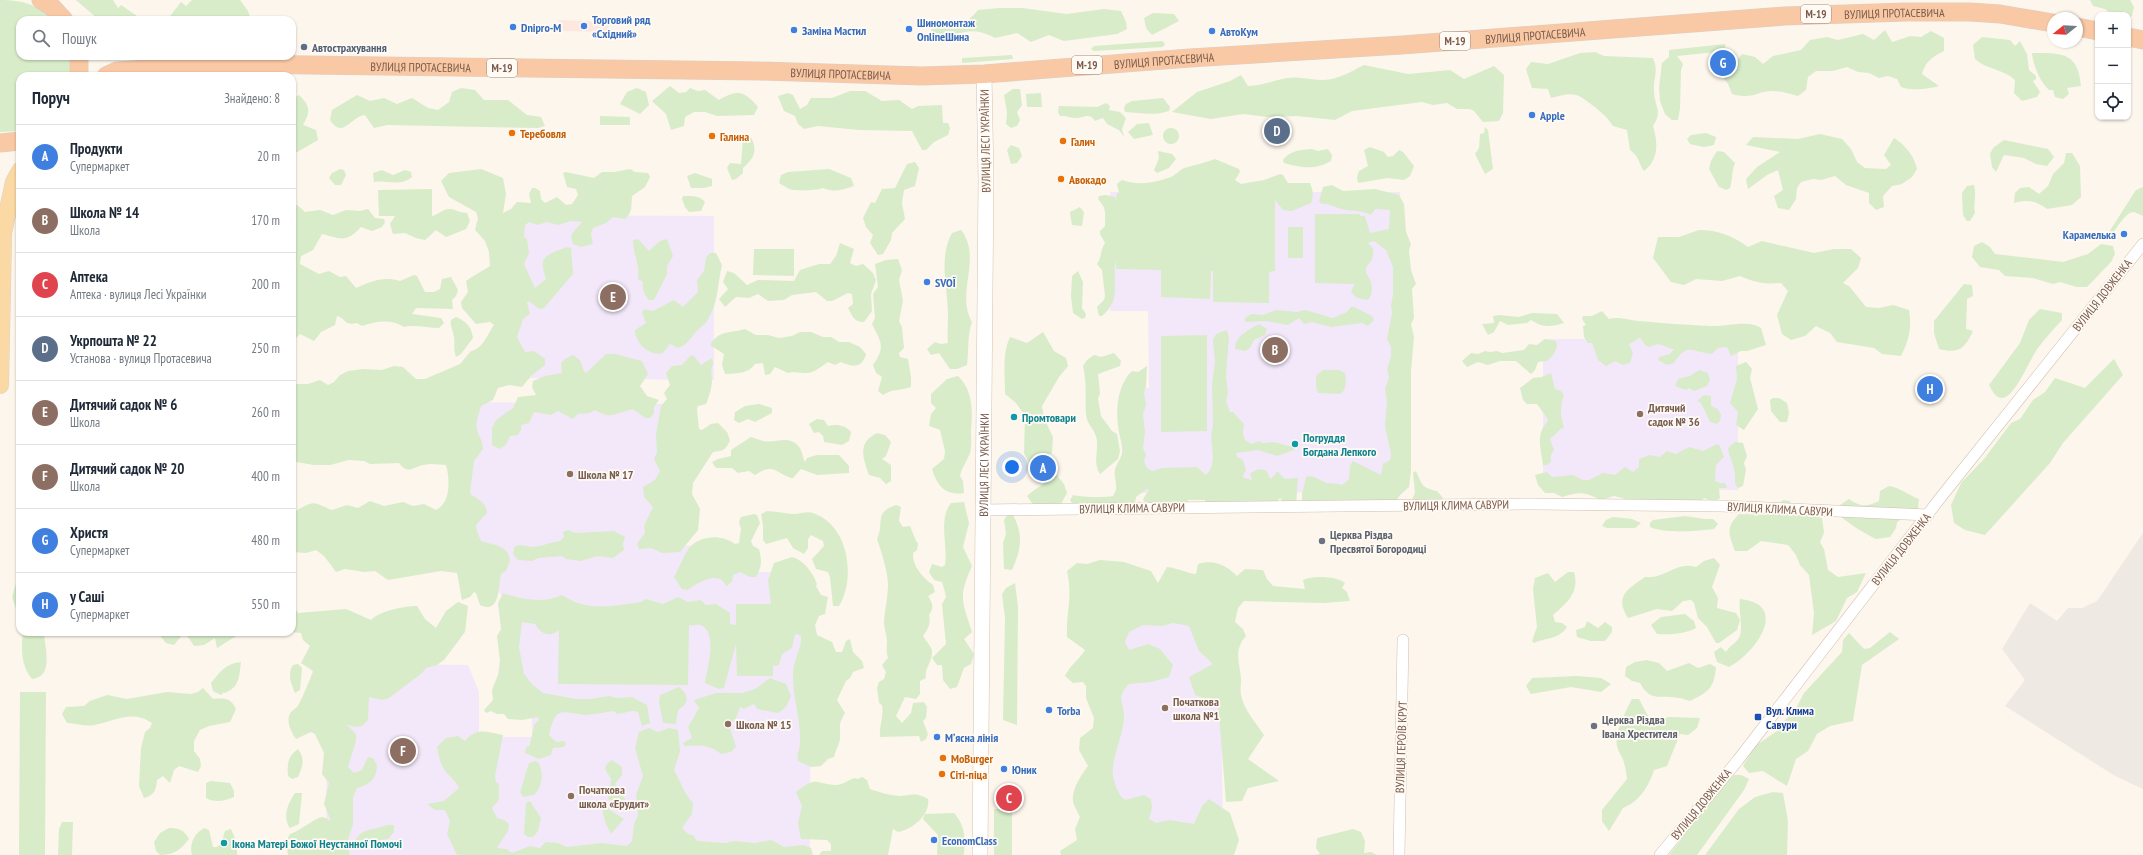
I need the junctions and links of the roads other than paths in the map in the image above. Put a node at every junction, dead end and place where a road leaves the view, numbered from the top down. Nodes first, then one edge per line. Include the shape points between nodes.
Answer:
1 (47, 2) edge
2 (60, 16) edge
3 (2047, 22) edge
4 (2083, 28) edge
5 (2095, 30) edge
6 (2131, 38) edge
7 (2143, 40) edge
8 (79, 60) edge
9 (199, 60) edge
10 (226, 64) junction
11 (79, 72) edge
12 (115, 72) edge
13 (984, 74) junction
14 (16, 141) edge
15 (0, 143) edge
16 (16, 178) edge
17 (0, 220) edge
18 (3, 238) junction
19 (2143, 244) edge
20 (0, 384) edge
21 (983, 510) junction
22 (1928, 515) junction
23 (1403, 640) dead end
24 (980, 855) edge
25 (1399, 855) edge
26 (1660, 855) edge

1 - 2 highway
3 - 13 highway, ВУЛИЦЯ ПРОТАСЕВИЧА / М-19 via 1970,12 1785,16
4 - 5 highway
6 - 7 highway
8 - 11 highway
9 - 10 highway, ВУЛИЦЯ ПРОТАСЕВИЧА / М-19
10 - 12 highway, ВУЛИЦЯ ПРОТАСЕВИЧА / М-19
10 - 13 highway, ВУЛИЦЯ ПРОТАСЕВИЧА / М-19 via 760,71 922,76
13 - 21 main road, ВУЛИЦЯ ЛЕСІ УКРАЇНКИ via 986,179
14 - 15 highway
16 - 18 main road
17 - 18 main road
18 - 20 main road
19 - 22 street, ВУЛИЦЯ ДОВЖЕНКА
21 - 22 street, ВУЛИЦЯ КЛИМА САВУРИ via 1541,504 1721,506
21 - 24 main road, ВУЛИЦЯ ЛЕСІ УКРАЇНКИ
22 - 26 street, ВУЛИЦЯ ДОВЖЕНКА via 1742,755
23 - 25 street, ВУЛИЦЯ ГЕРОЇВ КРУТ

